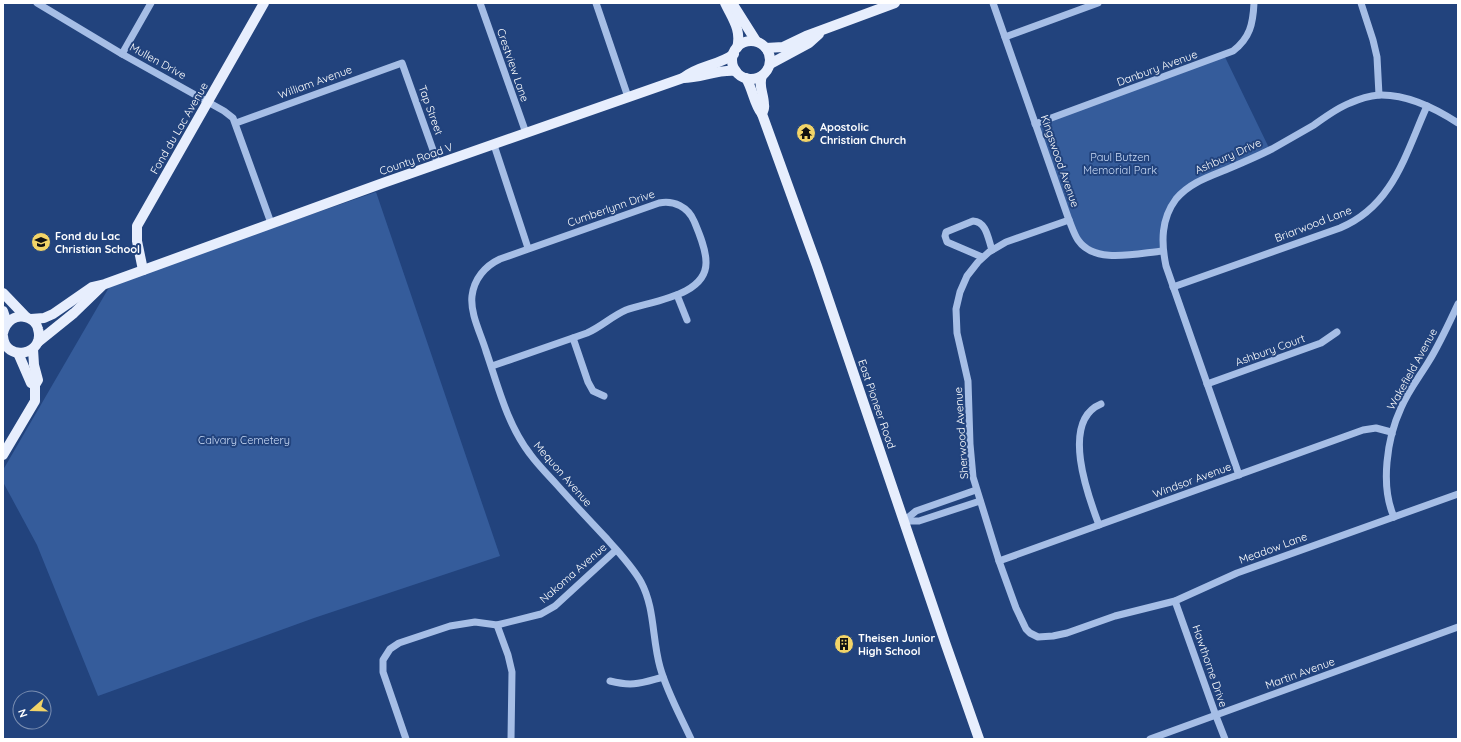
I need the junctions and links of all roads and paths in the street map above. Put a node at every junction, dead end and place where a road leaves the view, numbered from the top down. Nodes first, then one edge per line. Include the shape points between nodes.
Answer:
1 (37, 3) edge
2 (151, 3) edge
3 (264, 3) edge
4 (480, 3) edge
5 (596, 3) edge
6 (725, 3) edge
7 (732, 3) edge
8 (895, 3) edge
9 (993, 3) edge
10 (1098, 3) edge
11 (1254, 3) edge
12 (1361, 3) edge
13 (826, 30) junction
14 (1005, 37) junction
15 (756, 41) junction
16 (766, 48) junction
17 (735, 51) junction
18 (122, 54) junction
19 (402, 63) joint
20 (770, 64) junction
21 (736, 71) junction
22 (762, 76) junction
23 (683, 78) junction
24 (746, 78) junction
25 (1379, 95) junction
26 (628, 97) junction
27 (208, 102) junction
28 (1427, 106) junction
29 (762, 114) junction
30 (1458, 122) edge
31 (236, 123) junction
32 (1035, 124) junction
33 (526, 133) junction
34 (494, 145) junction
35 (438, 164) junction
36 (1069, 220) junction
37 (271, 223) junction
38 (528, 248) junction
39 (992, 250) junction
40 (1164, 250) junction
41 (982, 257) junction
42 (142, 270) junction
43 (104, 284) junction
44 (1173, 287) junction
45 (3, 293) edge
46 (677, 295) junction
47 (1458, 304) edge
48 (3, 311) edge
49 (28, 318) junction
50 (687, 320) dead end
51 (5, 328) edge
52 (1338, 332) dead end
53 (3, 336) edge
54 (573, 338) junction
55 (36, 345) junction
56 (10, 351) edge
57 (492, 366) junction
58 (1207, 384) junction
59 (35, 385) junction
60 (604, 396) dead end
61 (1101, 404) dead end
62 (1392, 434) junction
63 (3, 455) edge
64 (1239, 475) junction
65 (976, 490) junction
66 (1458, 494) edge
67 (980, 501) junction
68 (1394, 517) junction
69 (904, 521) junction
70 (1099, 525) junction
71 (616, 550) junction
72 (999, 561) junction
73 (1175, 601) junction
74 (1095, 623) joint
75 (497, 625) junction
76 (1458, 627) edge
77 (663, 677) junction
78 (610, 681) dead end
79 (1216, 716) junction
80 (406, 739) edge
81 (511, 739) edge
82 (691, 739) edge
83 (979, 739) edge
84 (1150, 739) edge
85 (1225, 739) edge

1 - 18 street, Mullen Drive
2 - 18 street
3 - 27 main road, Fond du Lac Avenue
4 - 33 street, Crestview Lane
5 - 26 street
6 - 17 main road via 738,30 739,39
7 - 15 main road
8 - 13 main road
9 - 14 street, Kingswood Avenue
10 - 14 street
11 - 32 street, Danbury Avenue via 1249,33 1233,51
12 - 25 street via 1377,57
13 - 16 main road via 783,47
13 - 20 main road via 809,43
14 - 32 street, Kingswood Avenue
15 - 16 main road
15 - 17 main road via 745,42
16 - 20 main road
17 - 21 main road
17 - 23 main road, County Road V via 723,60 692,71
18 - 27 street, Mullen Drive
19 - 31 street, William Avenue
19 - 35 street, Tap Street
20 - 22 main road
21 - 23 main road via 727,70 695,78
21 - 24 main road
22 - 24 main road
22 - 29 main road, East Pioneer Road
23 - 26 main road, County Road V
24 - 29 main road via 757,108
25 - 28 street, Ashbury Drive via 1403,98
25 - 40 street, Ashbury Drive via 1349,103 1270,150 1190,186 1175,200 1167,217 1163,232
26 - 33 main road, County Road V
27 - 31 street, Mullen Drive via 224,111
27 - 42 main road, Fond du Lac Avenue via 137,226
28 - 30 street, Ashbury Drive
28 - 44 street, Briarwood Lane via 1394,181 1380,200 1365,214 1340,228
29 - 69 main road, East Pioneer Road via 820,273
31 - 37 street, Mullen Drive
32 - 36 street, Kingswood Avenue
33 - 34 main road, County Road V
34 - 35 main road, County Road V
34 - 38 street
35 - 37 main road, County Road V
36 - 39 street, Sherwood Avenue via 1006,242
36 - 40 street, Kingswood Avenue via 1078,241 1093,252 1110,256
37 - 42 main road, County Road V
38 - 46 street, Cumberlynn Drive via 656,204 674,203 684,208 691,216 705,252 706,263 700,280
38 - 57 street, Mequon Avenue via 492,263 474,286 473,310
39 - 41 street, Sherwood Avenue
39 - 41 street via 984,227 978,222 973,221 946,232 944,236 947,242
40 - 44 street, Ashbury Drive
41 - 65 street, Sherwood Avenue via 962,287 956,318 958,340 968,381 971,459
42 - 43 main road, County Road V
43 - 49 main road via 92,287 53,314 44,318
43 - 55 main road
44 - 58 street, Ashbury Drive
45 - 49 main road
46 - 50 street
46 - 54 street, Cumberlynn Drive via 626,310 596,329
47 - 62 street, Wakefield Avenue via 1435,350 1404,402
48 - 51 main road
49 - 51 main road via 16,317
49 - 55 main road via 38,327 39,337
52 - 58 street, Ashbury Court via 1321,343
53 - 56 main road
54 - 57 street, Cumberlynn Drive
54 - 60 street via 588,382 593,391
55 - 56 main road via 28,352
55 - 59 main road via 34,364 38,380
56 - 59 main road via 31,383
57 - 71 street, Mequon Avenue via 509,416 523,445 538,465
58 - 64 street, Ashbury Drive
59 - 63 main road via 34,401
61 - 70 street via 1094,407 1087,416 1081,430 1079,447 1086,486
62 - 64 street, Windsor Avenue via 1382,429 1366,429
62 - 68 street, Wakefield Avenue via 1386,481 1387,496
64 - 70 street, Windsor Avenue
65 - 67 street, Sherwood Avenue
65 - 69 street via 916,511
66 - 68 street, Meadow Lane
67 - 69 street via 919,521
67 - 72 street, Sherwood Avenue
68 - 73 street, Meadow Lane via 1237,573
69 - 83 main road, East Pioneer Road
70 - 72 street, Windsor Avenue
71 - 75 street, Nakoma Avenue via 551,609
71 - 77 street, Mequon Avenue via 635,572 646,592
72 - 74 street, Sherwood Avenue via 1016,608 1030,633 1038,637 1053,636
73 - 74 street, Meadow Lane
73 - 79 street, Hawthorne Drive
75 - 80 street via 475,622 450,626 399,643 388,651 383,660 383,672
75 - 81 street via 512,672
76 - 79 street, Martin Avenue
77 - 78 street via 634,685
77 - 82 street, Mequon Avenue
79 - 84 street, Martin Avenue
79 - 85 street, Hawthorne Drive

